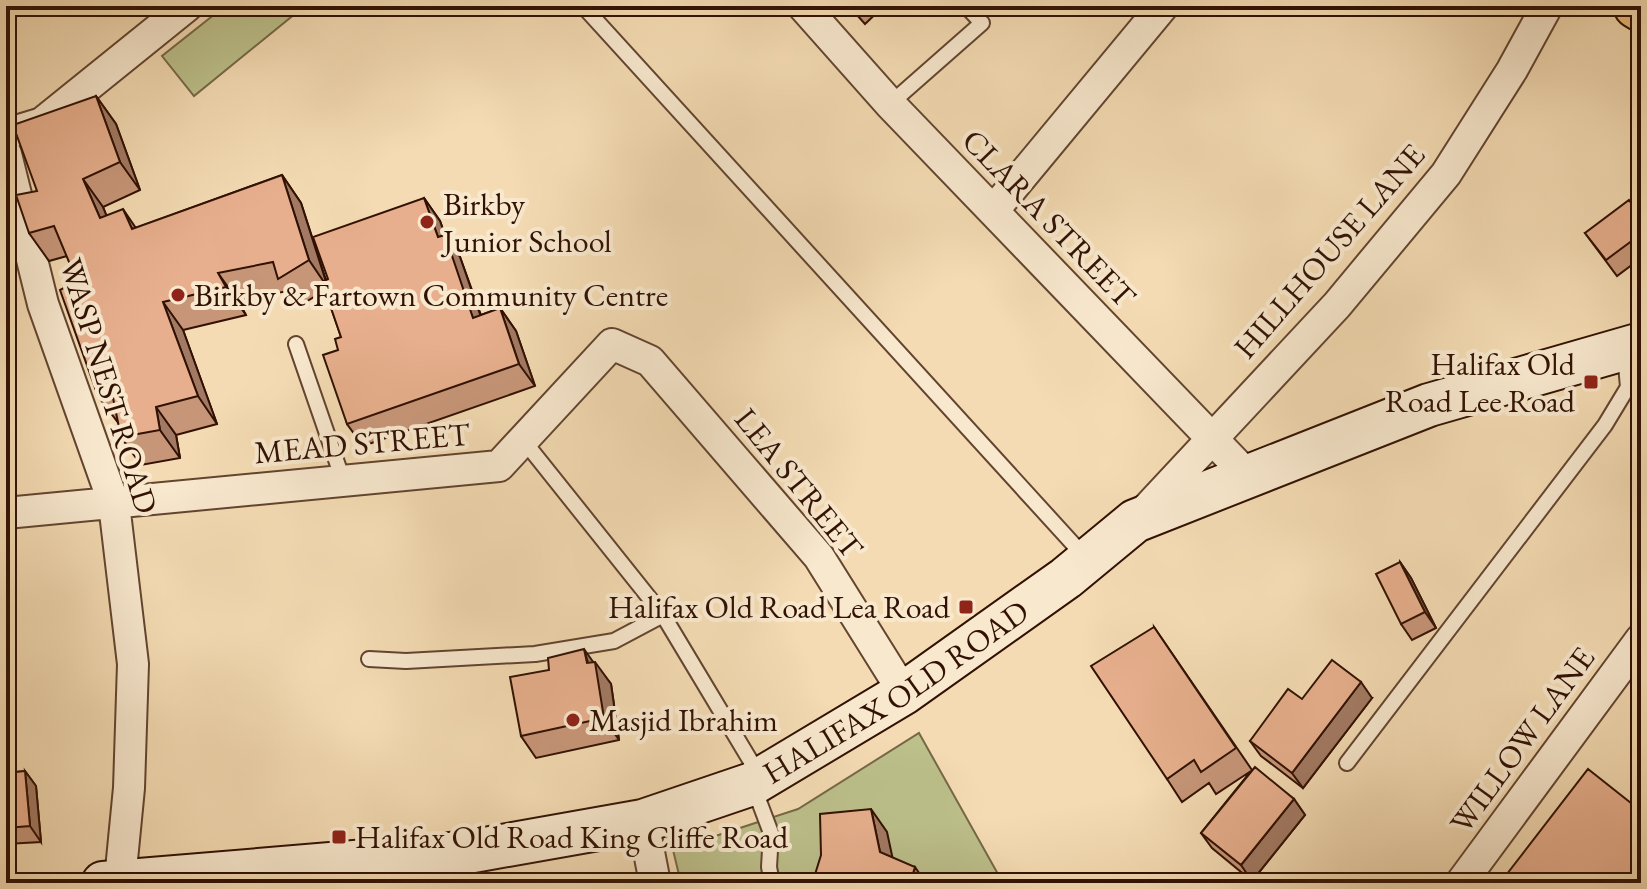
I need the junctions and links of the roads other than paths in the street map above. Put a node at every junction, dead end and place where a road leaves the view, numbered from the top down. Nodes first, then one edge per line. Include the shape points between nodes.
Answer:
1 (187, 6) edge
2 (583, 6) edge
3 (803, 6) edge
4 (966, 6) edge
5 (1162, 6) edge
6 (1547, 6) edge
7 (890, 104) junction
8 (6, 134) edge
9 (6, 154) edge
10 (993, 211) junction
11 (296, 344) dead end
12 (612, 344) joint
13 (1633, 347) edge
14 (1211, 439) junction
15 (524, 441) junction
16 (1248, 476) junction
17 (343, 480) junction
18 (114, 504) junction
19 (6, 513) edge
20 (1135, 521) junction
21 (1088, 560) junction
22 (663, 615) junction
23 (1641, 639) edge
24 (369, 659) dead end
25 (915, 685) junction
26 (1347, 763) dead end
27 (757, 781) junction
28 (643, 821) junction
29 (290, 875) edge
30 (112, 882) edge
31 (655, 883) edge
32 (772, 883) edge
33 (1461, 883) edge

1 - 8 street via 42,123
2 - 21 lane
3 - 7 street, CLARA STREET
4 - 7 lane via 982,23
5 - 10 street
6 - 14 street, HILLHOUSE LANE via 1446,174 1337,305
7 - 10 street, CLARA STREET
9 - 18 street, WASP NEST ROAD via 43,304
10 - 14 street, CLARA STREET
11 - 17 lane
12 - 15 street, MEAD STREET
12 - 25 street, LEA STREET via 650,361 819,557
13 - 16 street, HALIFAX OLD ROAD via 1429,405
13 - 26 lane via 1628,387 1605,425
14 - 16 street, CLARA STREET
14 - 20 street, HILLHOUSE LANE
15 - 17 street, MEAD STREET via 499,466
15 - 22 lane
16 - 20 street, HALIFAX OLD ROAD
17 - 18 street, MEAD STREET
18 - 19 street, MEAD STREET
18 - 30 street, WASP NEST ROAD via 133,664 129,788
20 - 21 street, HALIFAX OLD ROAD
21 - 25 street, HALIFAX OLD ROAD
22 - 24 lane via 614,641 535,654
22 - 27 lane
23 - 33 street, WILLOW LANE
25 - 27 street, HALIFAX OLD ROAD
27 - 28 street, HALIFAX OLD ROAD
27 - 32 lane via 771,833
28 - 29 street, HALIFAX OLD ROAD via 462,853
28 - 31 street
29 - 30 street, HALIFAX OLD ROAD

